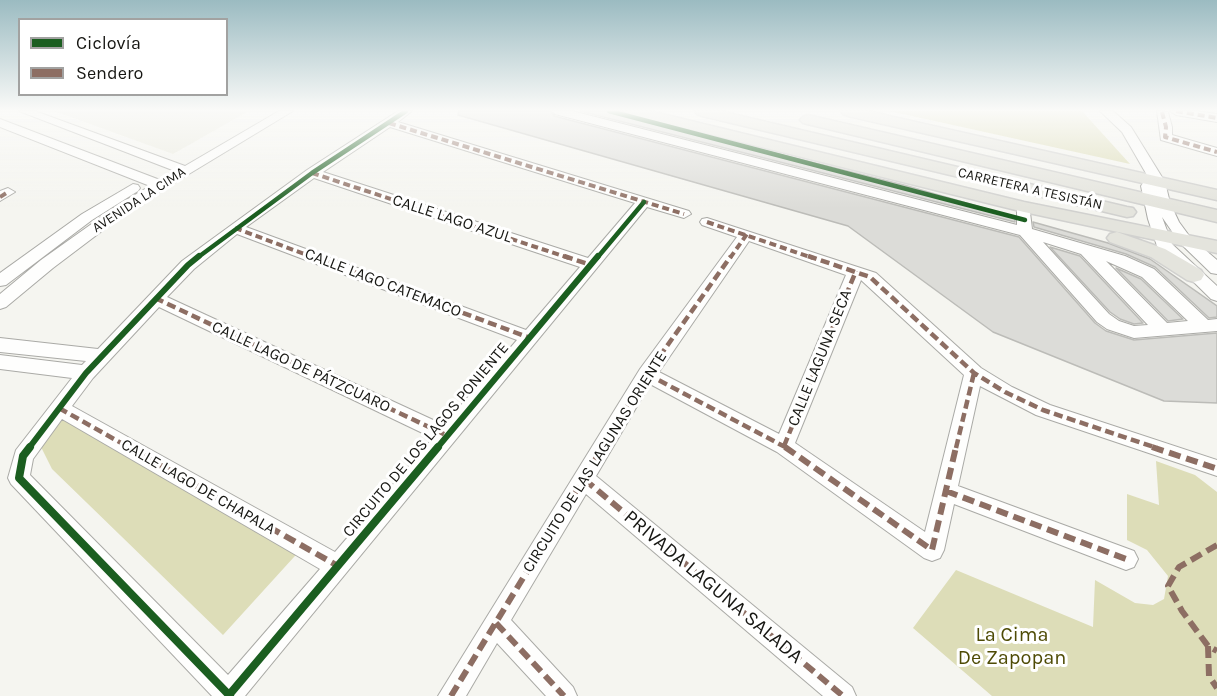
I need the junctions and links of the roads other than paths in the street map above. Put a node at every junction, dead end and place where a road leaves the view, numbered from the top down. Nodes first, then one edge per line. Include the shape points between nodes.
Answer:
1 (52, 143) edge
2 (112, 143) edge
3 (216, 143) edge
4 (225, 143) edge
5 (357, 143) edge
6 (455, 143) edge
7 (684, 143) edge
8 (766, 143) edge
9 (844, 143) edge
10 (889, 143) edge
11 (998, 143) edge
12 (1134, 143) edge
13 (1187, 143) edge
14 (1217, 152) edge
15 (816, 156) junction
16 (178, 168) junction
17 (312, 173) junction
18 (805, 175) junction
19 (1153, 177) junction
20 (153, 183) junction
21 (1217, 195) edge
22 (644, 202) junction
23 (1031, 208) junction
24 (1217, 208) edge
25 (1191, 210) junction
26 (684, 214) dead end
27 (1160, 216) junction
28 (1217, 216) edge
29 (707, 222) dead end
30 (235, 228) junction
31 (1025, 232) junction
32 (747, 234) junction
33 (1217, 234) edge
34 (1185, 240) junction
35 (1217, 247) edge
36 (1087, 250) junction
37 (591, 265) junction
38 (1217, 269) edge
39 (856, 271) junction
40 (1194, 275) junction
41 (0, 281) edge
42 (1217, 295) edge
43 (155, 298) junction
44 (0, 303) edge
45 (1210, 326) edge
46 (1162, 330) junction
47 (530, 338) junction
48 (1, 351) edge
49 (102, 356) junction
50 (86, 373) junction
51 (974, 373) junction
52 (647, 374) junction
53 (59, 408) junction
54 (448, 436) junction
55 (784, 446) junction
56 (1215, 468) dead end
57 (584, 479) junction
58 (946, 491) junction
59 (1126, 559) dead end
60 (338, 566) junction
61 (496, 623) junction
62 (230, 696) edge
63 (451, 696) edge
64 (564, 696) edge
65 (843, 696) edge

1 - 20 street
2 - 16 street
3 - 16 street, AVENIDA LA CIMA
4 - 16 street, AVENIDA LA CIMA
5 - 17 street
6 - 22 street
7 - 18 street
8 - 15 main road
9 - 27 main road, CARRETERA A TESISTÁN
10 - 27 main road, CARRETERA A TESISTÁN
11 - 19 main road
12 - 19 street
13 - 14 street
15 - 18 street
15 - 23 main road
16 - 20 street, AVENIDA LA CIMA
17 - 30 street
17 - 37 street, CALLE LAGO AZUL
18 - 31 street
19 - 21 main road
19 - 27 street
20 - 41 street, AVENIDA LA CIMA via 87,217
20 - 44 street, AVENIDA LA CIMA
22 - 26 street
22 - 37 street, CIRCUITO DE LOS LAGOS PONIENTE
23 - 27 main road
23 - 31 street
23 - 40 main road via 1142,246
24 - 25 main road
25 - 27 main road, CARRETERA A TESISTÁN
25 - 28 main road, CARRETERA A TESISTÁN
27 - 33 main road, CARRETERA A TESISTÁN
27 - 34 main road
27 - 40 street via 1165,246
29 - 32 street
30 - 43 street
30 - 47 street, CALLE LAGO CATEMACO
31 - 36 street
31 - 46 street via 1103,318 1134,332
32 - 39 street
32 - 52 street, CIRCUITO DE LAS LAGUNAS ORIENTE
34 - 35 main road
34 - 38 street
36 - 45 street via 1148,273
36 - 46 street
37 - 47 street, CIRCUITO DE LOS LAGOS PONIENTE
39 - 51 street via 870,277
39 - 55 street, CALLE LAGUNA SECA
40 - 42 street
43 - 49 street
43 - 54 street, CALLE LAGO DE PÁTZCUARO
45 - 46 street
47 - 54 street, CIRCUITO DE LOS LAGOS PONIENTE
48 - 49 street
48 - 50 street
49 - 50 street
50 - 53 street
51 - 56 street via 1043,410
51 - 58 street
52 - 55 street
52 - 57 street, CIRCUITO DE LAS LAGUNAS ORIENTE
53 - 60 street, CALLE LAGO DE CHAPALA
53 - 62 street via 23,456 19,477
54 - 60 street, CIRCUITO DE LOS LAGOS PONIENTE
55 - 58 street via 932,550
57 - 61 street, CIRCUITO DE LAS LAGUNAS ORIENTE
57 - 65 street, PRIVADA LAGUNA SALADA
58 - 59 street
60 - 62 street, CIRCUITO DE LOS LAGOS PONIENTE
61 - 63 street, CIRCUITO DE LAS LAGUNAS ORIENTE
61 - 64 street

